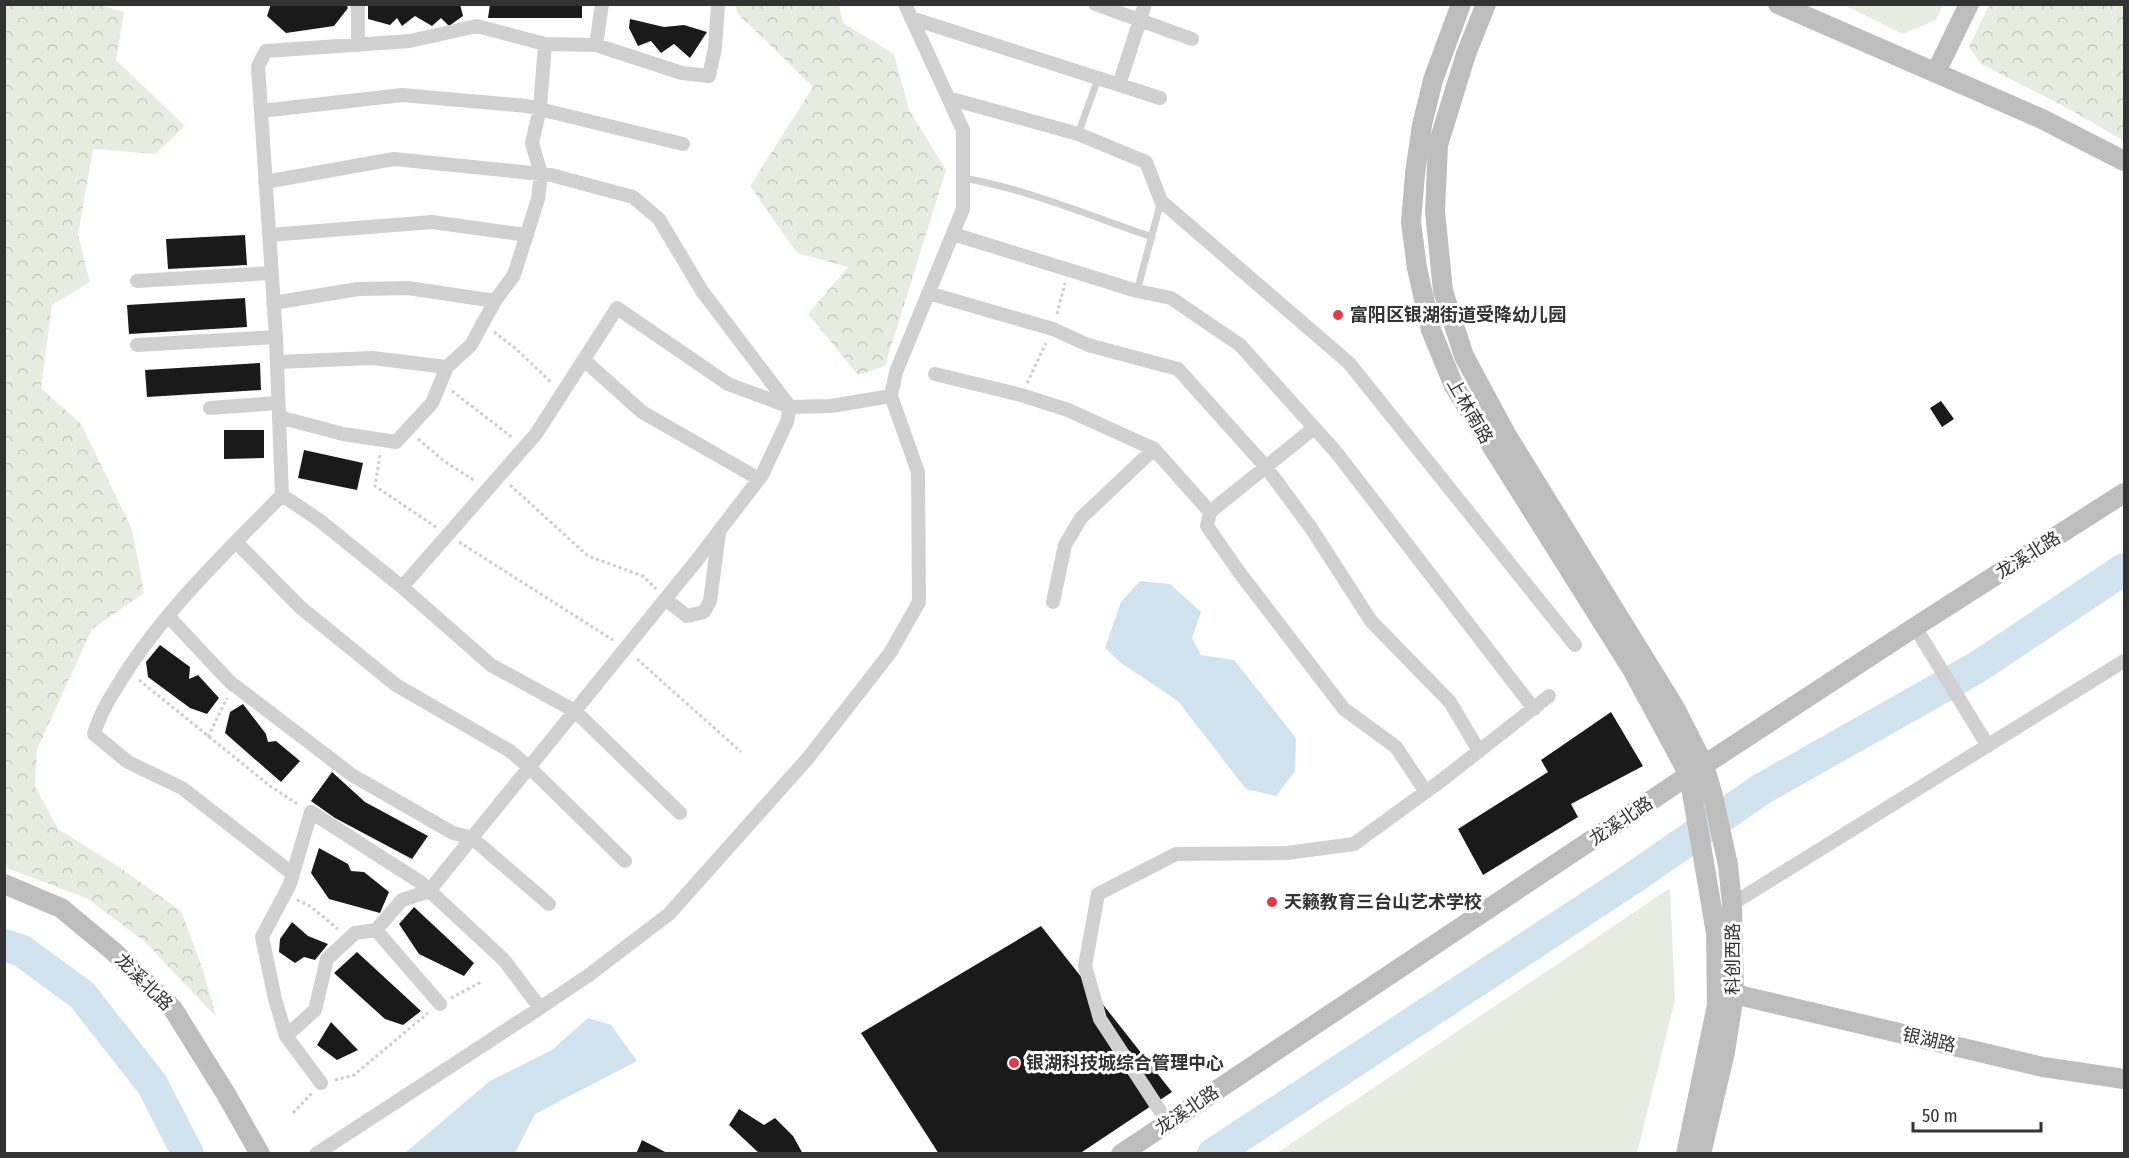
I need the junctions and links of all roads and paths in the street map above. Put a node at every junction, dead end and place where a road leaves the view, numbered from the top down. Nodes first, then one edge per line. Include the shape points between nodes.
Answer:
1 (358, 4) edge
2 (602, 4) edge
3 (718, 4) edge
4 (905, 4) edge
5 (1095, 4) edge
6 (1145, 4) edge
7 (1461, 4) edge
8 (1485, 4) edge
9 (1778, 4) edge
10 (1969, 4) edge
11 (911, 18) junction
12 (1140, 21) junction
13 (1192, 39) dead end
14 (545, 44) junction
15 (358, 45) junction
16 (596, 45) junction
17 (1936, 72) junction
18 (1098, 79) junction
19 (1119, 85) junction
20 (948, 98) junction
21 (1160, 98) dead end
22 (540, 108) junction
23 (261, 111) junction
24 (1078, 134) junction
25 (683, 144) dead end
26 (2124, 161) edge
27 (542, 174) junction
28 (963, 178) junction
29 (265, 182) junction
30 (1161, 201) junction
31 (953, 234) junction
32 (269, 235) junction
33 (526, 235) junction
34 (1152, 237) junction
35 (1069, 270) junction
36 (271, 273) junction
37 (137, 281) dead end
38 (1137, 291) junction
39 (928, 293) junction
40 (495, 301) junction
41 (273, 303) junction
42 (482, 324) junction
43 (1053, 329) junction
44 (276, 337) junction
45 (137, 345) dead end
46 (584, 360) junction
47 (277, 362) junction
48 (447, 367) junction
49 (935, 374) dead end
50 (441, 383) junction
51 (562, 393) junction
52 (1021, 395) junction
53 (891, 396) junction
54 (279, 403) junction
55 (790, 407) junction
56 (210, 408) dead end
57 (279, 417) junction
58 (1314, 428) junction
59 (407, 430) junction
60 (382, 440) junction
61 (524, 448) junction
62 (1154, 449) junction
63 (1266, 466) junction
64 (499, 476) junction
65 (759, 479) junction
66 (488, 489) junction
67 (2124, 493) edge
68 (282, 495) junction
69 (1210, 512) junction
70 (719, 530) junction
71 (447, 535) junction
72 (236, 542) junction
73 (402, 587) junction
74 (666, 599) junction
75 (1053, 602) dead end
76 (168, 616) junction
77 (1915, 627) junction
78 (1575, 645) dead end
79 (626, 648) junction
80 (2124, 660) edge
81 (127, 671) junction
82 (233, 684) junction
83 (1550, 696) dead end
84 (1534, 709) junction
85 (575, 711) junction
86 (208, 737) junction
87 (1985, 742) junction
88 (1479, 751) junction
89 (741, 752) dead end
90 (529, 767) junction
91 (1696, 770) junction
92 (1426, 792) junction
93 (311, 812) junction
94 (680, 813) dead end
95 (472, 838) junction
96 (625, 861) dead end
97 (293, 874) junction
98 (4, 884) edge
99 (429, 891) junction
100 (285, 894) junction
101 (549, 904) dead end
102 (1732, 904) junction
103 (376, 930) junction
104 (350, 938) junction
105 (481, 982) dead end
106 (1734, 994) junction
107 (440, 1004) junction
108 (540, 1008) junction
109 (286, 1036) junction
110 (2124, 1079) edge
111 (321, 1083) junction
112 (293, 1113) dead end
113 (1168, 1123) junction
114 (260, 1154) edge
115 (316, 1154) edge
116 (1121, 1154) edge
117 (1686, 1154) edge
118 (1701, 1154) edge

1 - 15 street
2 - 16 street
3 - 16 street via 709,76 682,73
4 - 11 street
5 - 12 street
6 - 12 street
7 - 91 street, 上林南路 via 1433,80 1415,174 1412,222 1417,268 1431,330 1454,386
8 - 91 street, 上林南路 via 1438,145 1435,211 1443,291 1464,356 1506,434 1675,708
9 - 17 street
10 - 17 street
11 - 18 street
11 - 20 street
12 - 13 street
12 - 19 street
14 - 15 street via 477,26 410,41
14 - 16 street
14 - 22 street
15 - 23 street via 266,51 258,66
17 - 26 street
18 - 19 street
18 - 24 lane
19 - 21 street
20 - 24 street
20 - 28 street via 963,130
22 - 23 street via 402,95
22 - 25 street
22 - 27 street via 532,143
23 - 29 street
24 - 30 street via 1146,162
27 - 29 street via 394,159
27 - 33 street
27 - 55 street via 633,197 659,219 702,291
28 - 31 street via 963,209
28 - 34 lane via 1006,188
29 - 32 street
30 - 34 lane
30 - 78 street via 1349,363
31 - 35 street
31 - 39 street
32 - 33 street via 432,222
32 - 36 street
33 - 40 street via 514,275
34 - 38 lane
35 - 38 street
35 - 43 path
36 - 37 street
36 - 41 street
38 - 58 street via 1171,298 1240,345
39 - 43 street
39 - 53 street via 896,372
40 - 41 street via 408,288 358,289
40 - 42 street
41 - 44 street
42 - 48 street via 471,345
42 - 51 path via 515,348
43 - 52 path
43 - 63 street via 1088,345 1178,369
44 - 45 street
44 - 47 street
46 - 51 street
46 - 55 street via 617,308 728,384
46 - 65 street via 642,412
47 - 48 street via 372,358
47 - 54 street
48 - 50 street
49 - 52 street
50 - 59 street via 432,403
50 - 61 path
51 - 61 street
52 - 62 street via 1068,410
53 - 55 street via 831,406
53 - 108 street via 918,472 919,602 890,653 808,758 669,914
54 - 56 street
54 - 57 street
55 - 65 street via 787,422
57 - 60 street
57 - 68 street
58 - 63 street
58 - 84 street
59 - 60 street via 396,442
59 - 66 path via 444,461
60 - 71 path via 375,486
61 - 64 street
62 - 69 street
62 - 75 street via 1081,518 1065,545
63 - 69 street
63 - 88 street via 1371,621 1450,702
64 - 66 street
64 - 74 path via 588,556 643,576
65 - 70 street
66 - 71 street
67 - 77 street, 龙溪北路
68 - 72 street
68 - 73 street
69 - 92 street via 1207,526 1344,709 1396,747
70 - 74 street
70 - 74 street via 710,601 705,612 687,616
71 - 73 street
71 - 79 path
72 - 76 street
72 - 90 street via 300,607 396,685
73 - 85 street via 491,664
74 - 79 street
76 - 81 street
76 - 82 street
77 - 87 street
77 - 91 street, 龙溪北路
79 - 85 street
79 - 89 path
80 - 87 street
81 - 86 path
81 - 97 street via 100,715 94,734 128,762 182,788
82 - 86 path
82 - 95 street via 352,775 453,833
83 - 84 street
84 - 88 street
85 - 90 street
85 - 94 street
86 - 93 path via 270,786
87 - 102 street
88 - 92 street
90 - 95 street
90 - 96 street
91 - 102 street, 科创西路 via 1712,792
91 - 113 street, 龙溪北路
91 - 117 street, 科创西路 via 1694,803 1716,933 1718,1005
92 - 113 street via 1353,844 1287,853 1176,854 1098,894 1085,966 1100,1019
93 - 97 street
93 - 99 street
95 - 99 street
95 - 101 street
97 - 100 street
98 - 114 street, 龙溪北路 via 61,908 173,1009
99 - 103 street via 402,900
99 - 108 street via 504,960
100 - 104 path via 310,906
100 - 109 street via 262,937
102 - 106 street, 科创西路
103 - 104 street via 356,933
103 - 107 street
104 - 109 street via 327,959 315,1010
105 - 107 path
106 - 110 street, 银湖路 via 2043,1067
106 - 118 street, 科创西路
107 - 111 path via 354,1075
108 - 115 street
109 - 111 street
111 - 112 path
113 - 116 street, 龙溪北路

